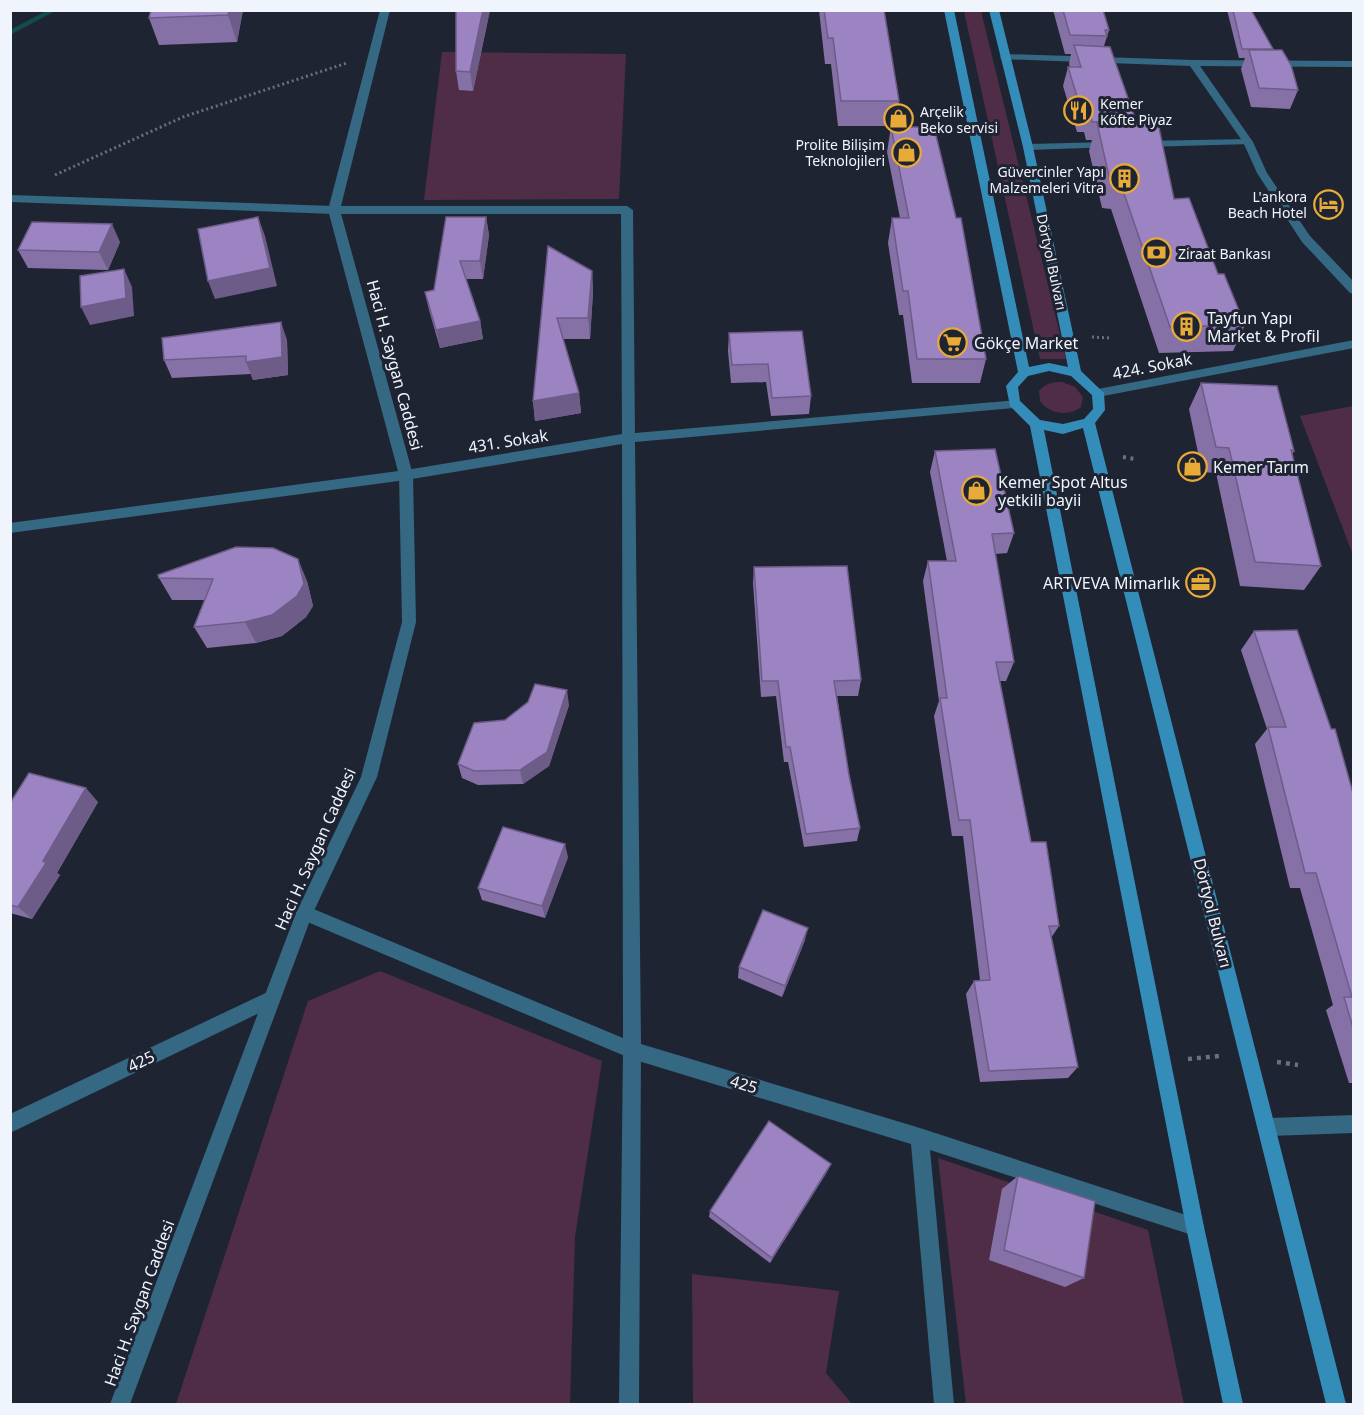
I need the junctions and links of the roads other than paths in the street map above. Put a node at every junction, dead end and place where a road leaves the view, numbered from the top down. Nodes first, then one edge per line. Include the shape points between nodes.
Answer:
1 (385, 10) edge
2 (949, 10) edge
3 (994, 10) edge
4 (1005, 57) junction
5 (1193, 63) junction
6 (1353, 64) edge
7 (1248, 142) junction
8 (1028, 147) junction
9 (10, 198) edge
10 (334, 210) junction
11 (1353, 290) edge
12 (1353, 344) edge
13 (1024, 373) junction
14 (1076, 373) junction
15 (1098, 393) junction
16 (1014, 403) junction
17 (1088, 422) junction
18 (1036, 424) junction
19 (629, 438) junction
20 (406, 475) junction
21 (10, 528) edge
22 (304, 913) junction
23 (272, 998) junction
24 (632, 1050) junction
25 (10, 1124) edge
26 (1353, 1124) edge
27 (1267, 1127) junction
28 (920, 1137) junction
29 (1196, 1227) junction
30 (120, 1404) edge
31 (629, 1404) edge
32 (944, 1404) edge
33 (1233, 1404) edge
34 (1336, 1404) edge

1 - 10 street, Haci H. Saygan Caddesi
2 - 13 main road
3 - 4 main road, Dörtyol Bulvarı
4 - 5 street
4 - 8 main road, Dörtyol Bulvarı
5 - 6 street
5 - 7 street
7 - 8 street
7 - 11 street via 1262,173 1306,239
8 - 14 main road, Dörtyol Bulvarı
9 - 10 street
10 - 19 street via 627,210
10 - 20 street, Haci H. Saygan Caddesi
12 - 15 street, 424. Sokak
13 - 14 main road via 1049,367
13 - 16 main road via 1012,386
14 - 15 main road
15 - 17 main road via 1099,410
16 - 18 main road
16 - 19 street, 431. Sokak
17 - 18 main road via 1063,429
17 - 27 main road, Dörtyol Bulvarı
18 - 29 main road
19 - 20 street, 431. Sokak
19 - 24 street
20 - 21 street, 431. Sokak
20 - 22 street, Haci H. Saygan Caddesi via 409,622 369,777
22 - 23 street, Haci H. Saygan Caddesi
22 - 24 street, 425
23 - 25 street, 425
23 - 30 street, Haci H. Saygan Caddesi
24 - 28 street, 425
24 - 31 street
26 - 27 street
27 - 34 main road, Dörtyol Bulvarı
28 - 29 street, 425
28 - 32 street
29 - 33 main road

